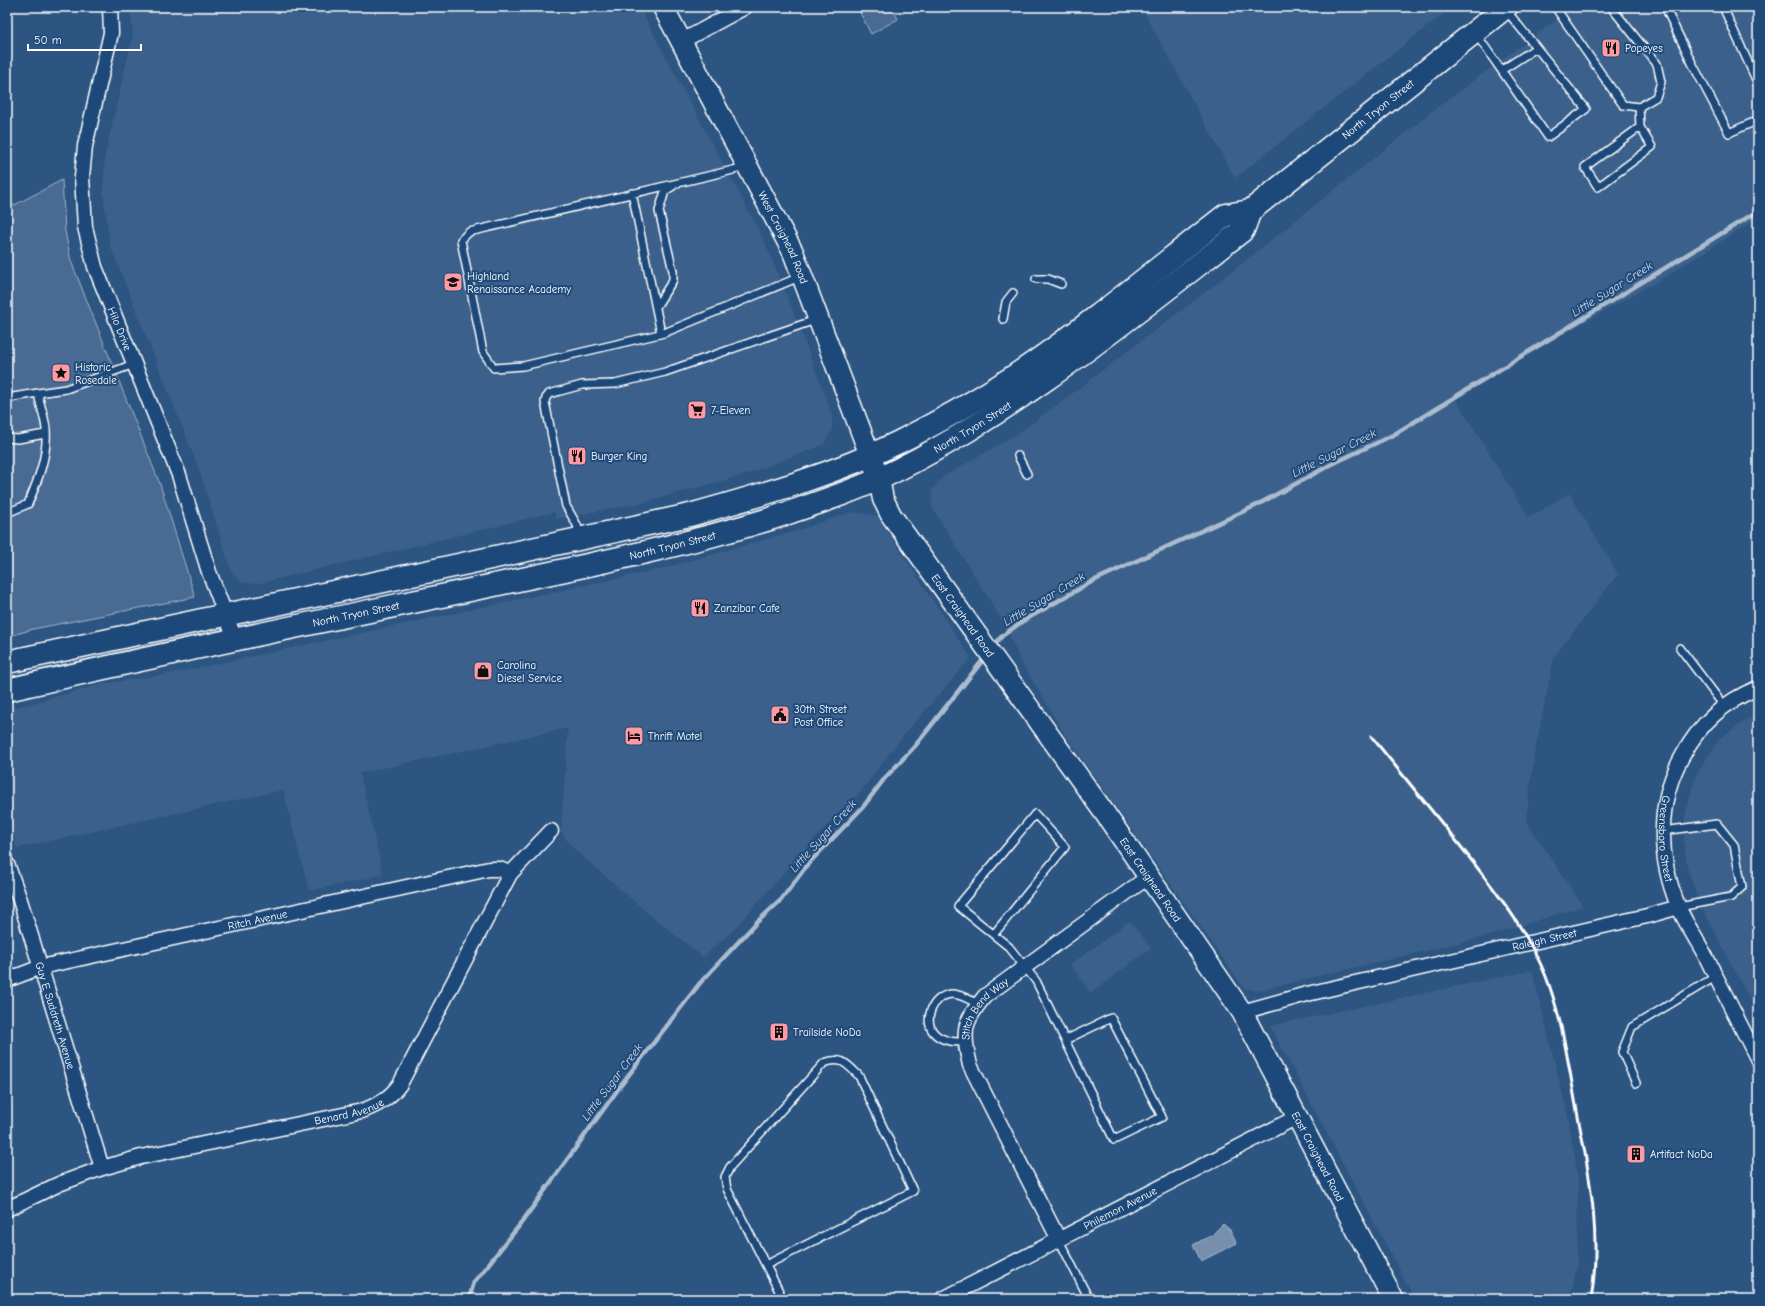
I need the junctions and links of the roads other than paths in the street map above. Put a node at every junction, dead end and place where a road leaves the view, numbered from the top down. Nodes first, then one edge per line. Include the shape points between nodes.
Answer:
1 (110, 7) edge
2 (663, 7) edge
3 (745, 7) edge
4 (1555, 7) edge
5 (1611, 7) edge
6 (1665, 7) edge
7 (1723, 7) edge
8 (1505, 8) edge
9 (1475, 32) junction
10 (682, 41) junction
11 (1536, 48) junction
12 (1502, 70) junction
13 (1758, 84) edge
14 (1639, 107) junction
15 (1758, 120) edge
16 (1640, 127) junction
17 (748, 166) junction
18 (680, 182) junction
19 (632, 193) junction
20 (1250, 210) junction
21 (802, 276) junction
22 (1036, 279) dead end
23 (1060, 284) dead end
24 (1013, 293) dead end
25 (656, 307) junction
26 (818, 318) junction
27 (1003, 319) dead end
28 (661, 333) junction
29 (134, 364) junction
30 (38, 393) junction
31 (7, 398) edge
32 (45, 434) junction
33 (7, 438) edge
34 (870, 455) junction
35 (1018, 456) dead end
36 (1027, 474) dead end
37 (879, 479) junction
38 (7, 514) edge
39 (580, 538) junction
40 (226, 614) junction
41 (235, 640) junction
42 (1680, 648) dead end
43 (7, 662) edge
44 (1758, 688) edge
45 (7, 690) edge
46 (1724, 706) junction
47 (551, 831) dead end
48 (1662, 831) junction
49 (7, 864) edge
50 (510, 874) junction
51 (1148, 877) junction
52 (1678, 907) junction
53 (994, 934) junction
54 (1025, 965) junction
55 (41, 968) junction
56 (1716, 976) junction
57 (7, 980) edge
58 (978, 1004) junction
59 (1242, 1012) junction
60 (1066, 1040) junction
61 (966, 1042) junction
62 (1758, 1060) edge
63 (1636, 1083) dead end
64 (1297, 1116) junction
65 (102, 1168) junction
66 (7, 1209) edge
67 (1059, 1240) junction
68 (766, 1264) junction
69 (784, 1299) edge
70 (943, 1299) edge
71 (1089, 1299) edge
72 (1393, 1299) edge

1 - 29 street, Hilo Drive via 112,33 85,146 82,177 84,220 90,253
2 - 10 street, West Craighead Road
3 - 10 street
4 - 14 lane via 1623,105
5 - 14 lane via 1657,64 1661,82 1656,97
6 - 15 lane via 1729,133
7 - 13 lane
8 - 9 main road, North Tryon Street
8 - 11 lane
9 - 12 lane
9 - 20 main road, North Tryon Street
10 - 17 street, West Craighead Road
11 - 12 lane
11 - 12 lane via 1586,109 1548,137
14 - 16 lane
16 - 16 lane via 1585,167 1598,187 1652,147
17 - 18 lane
17 - 21 street, West Craighead Road via 793,252
18 - 19 lane
18 - 25 lane via 665,191 659,210 673,280
19 - 25 lane
19 - 28 lane via 469,232 461,240 483,352 494,368 523,366
20 - 34 main road, North Tryon Street via 1226,215 1080,329 1024,369 951,414
20 - 37 main road, North Tryon Street via 1244,230 1059,371 967,432
21 - 26 street, West Craighead Road
21 - 28 lane
22 - 23 lane via 1048,279
24 - 27 lane via 1006,302
25 - 28 lane
26 - 34 street, West Craighead Road
26 - 39 lane via 665,372 604,386 582,385 553,392 546,398 566,506 577,525
29 - 30 lane via 66,389
29 - 40 street, Hilo Drive via 179,475 209,572
30 - 31 lane
30 - 32 lane
32 - 33 lane via 18,439
32 - 38 lane via 44,458 28,504
34 - 37 street, West Craighead Road
34 - 39 main road, North Tryon Street via 736,502 690,515
35 - 36 lane
37 - 41 main road, North Tryon Street via 804,508 725,533 620,559
37 - 51 street, East Craighead Road via 883,498 891,515
39 - 40 main road, North Tryon Street
40 - 41 street, Hilo Drive
40 - 43 main road, North Tryon Street
41 - 45 main road, North Tryon Street
42 - 46 lane
44 - 46 street, Greensboro Street
46 - 48 street, Greensboro Street via 1696,732 1676,766 1664,804
47 - 50 street, Benard Avenue
48 - 52 street, Greensboro Street via 1667,871
48 - 52 lane via 1716,824 1734,845 1742,887 1731,897
49 - 55 street, Guy E Suddreth Avenue
50 - 55 street, Ritch Avenue via 500,869 488,869
50 - 65 street, Benard Avenue via 400,1084 390,1096 362,1111 190,1146
51 - 54 street, Stitch Bend Way
51 - 59 street, East Craighead Road
52 - 56 street
52 - 59 street, Raleigh Street via 1315,992
53 - 53 lane via 958,906 1035,814 1065,847
53 - 54 lane
54 - 58 street, Stitch Bend Way via 984,996
54 - 60 lane
55 - 57 street, Ritch Avenue
55 - 65 street, Guy E Suddreth Avenue
56 - 62 street
56 - 63 lane via 1632,1027 1622,1052
58 - 61 street, Stitch Bend Way via 972,1011 965,1029
58 - 61 lane via 952,994 941,997 933,1005 929,1017 930,1028 937,1036 949,1042
59 - 64 street, East Craighead Road
60 - 60 lane via 1111,1018 1162,1116 1114,1140
61 - 67 street, Stitch Bend Way via 970,1065
64 - 67 street, Philemon Avenue
64 - 72 street, East Craighead Road
65 - 66 street, Benard Avenue via 59,1184
67 - 70 street, Philemon Avenue
67 - 71 lane
68 - 68 lane via 727,1189 725,1177 730,1167 824,1063 834,1060 846,1062 859,1076 913,1191
68 - 69 lane

